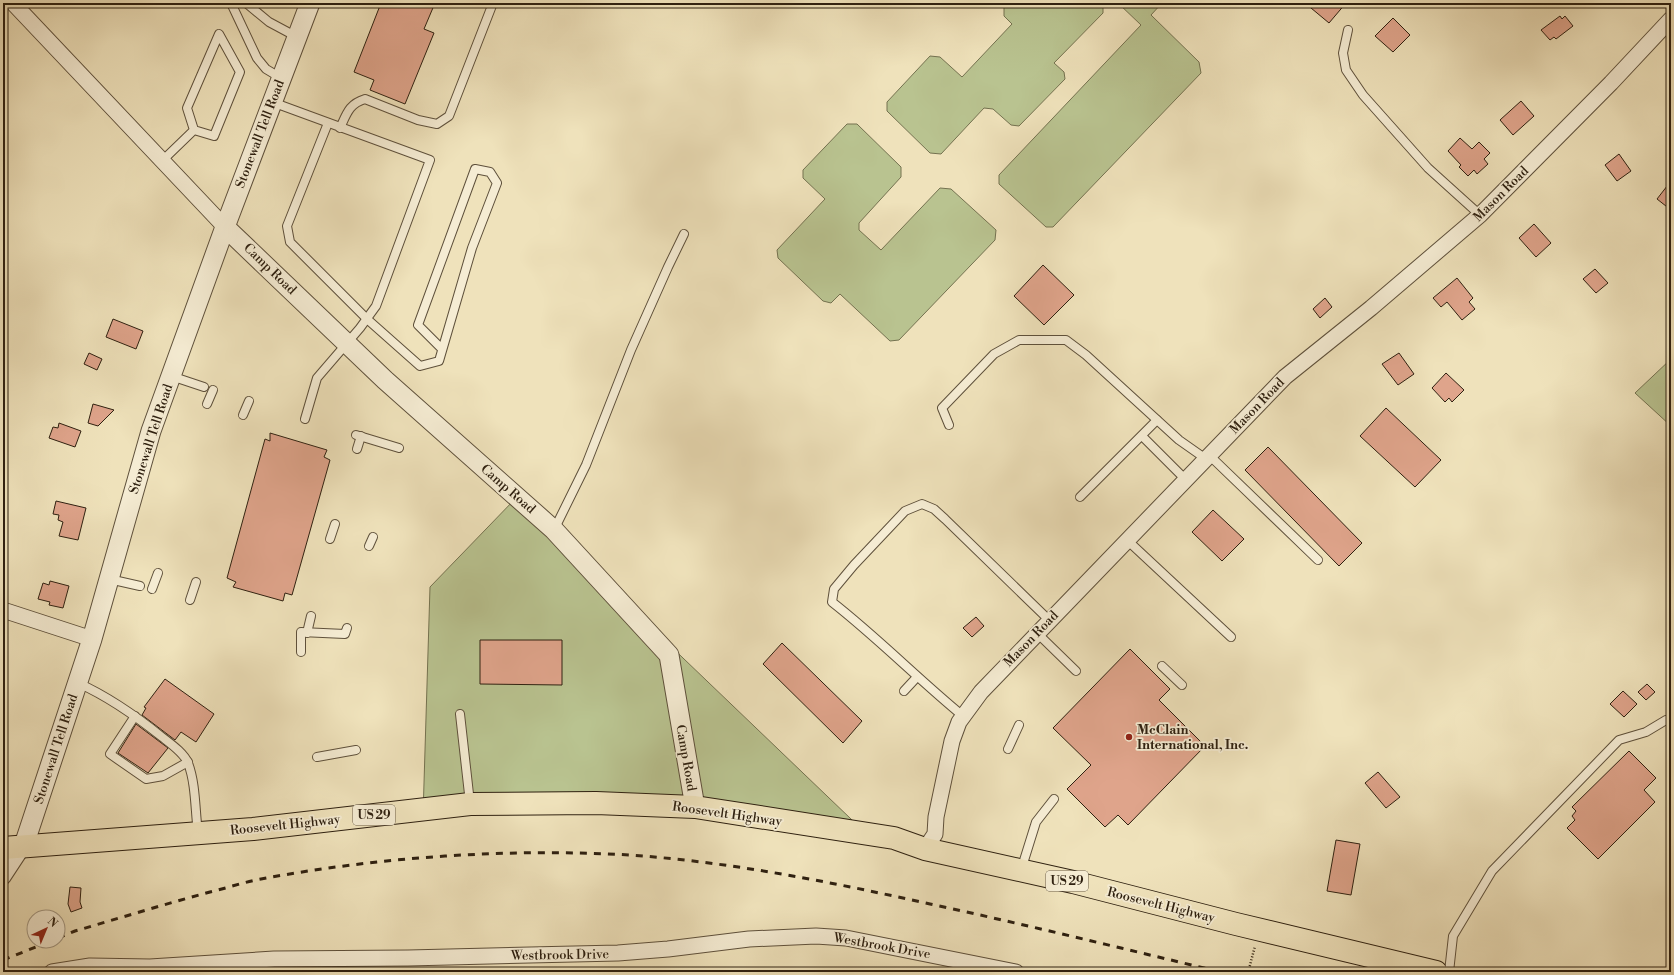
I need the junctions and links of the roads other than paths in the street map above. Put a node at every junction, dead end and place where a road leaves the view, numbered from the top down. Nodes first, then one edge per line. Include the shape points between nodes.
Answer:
1 (13, 3) edge
2 (231, 3) edge
3 (246, 3) edge
4 (310, 3) edge
5 (493, 3) edge
6 (1671, 19) edge
7 (1348, 30) dead end
8 (297, 37) junction
9 (281, 78) junction
10 (272, 102) junction
11 (328, 123) junction
12 (340, 128) junction
13 (194, 130) junction
14 (163, 160) junction
15 (1480, 216) junction
16 (225, 227) junction
17 (684, 234) dead end
18 (367, 319) junction
19 (347, 344) junction
20 (442, 349) junction
21 (171, 376) junction
22 (204, 387) dead end
23 (213, 390) dead end
24 (249, 401) dead end
25 (207, 404) dead end
26 (243, 415) dead end
27 (305, 419) dead end
28 (1157, 420) junction
29 (949, 425) dead end
30 (1142, 436) junction
31 (399, 448) dead end
32 (357, 449) dead end
33 (1208, 457) junction
34 (1186, 480) junction
35 (1080, 497) dead end
36 (335, 524) dead end
37 (554, 530) junction
38 (373, 537) dead end
39 (330, 539) dead end
40 (1127, 540) junction
41 (369, 546) dead end
42 (1318, 560) dead end
43 (158, 573) dead end
44 (109, 579) junction
45 (196, 582) dead end
46 (140, 586) dead end
47 (152, 589) dead end
48 (190, 600) dead end
49 (3, 610) edge
50 (311, 616) dead end
51 (1050, 620) junction
52 (346, 628) dead end
53 (307, 633) junction
54 (1037, 633) junction
55 (1231, 637) dead end
56 (92, 639) junction
57 (301, 652) dead end
58 (1162, 666) dead end
59 (1076, 671) dead end
60 (918, 677) junction
61 (78, 683) junction
62 (1182, 685) dead end
63 (904, 691) dead end
64 (460, 714) dead end
65 (135, 716) junction
66 (963, 716) junction
67 (1666, 720) dead end
68 (1019, 726) dead end
69 (1008, 749) dead end
70 (356, 750) dead end
71 (317, 758) dead end
72 (188, 762) junction
73 (1054, 799) dead end
74 (470, 804) junction
75 (694, 807) junction
76 (198, 834) junction
77 (24, 845) junction
78 (3, 848) edge
79 (924, 849) junction
80 (1021, 871) junction
81 (3, 877) edge
82 (52, 972) edge
83 (1016, 972) edge
84 (1436, 972) edge
85 (1449, 972) edge

1 - 14 street
2 - 9 lane via 257,58 266,69
3 - 8 lane via 269,22
4 - 8 street, Stonewall Tell Road
5 - 12 lane via 449,116 437,124 418,120 365,99 355,102
6 - 15 street, Mason Road
7 - 15 lane via 1343,53 1346,70 1363,95 1428,168
8 - 9 street, Stonewall Tell Road
9 - 10 street, Stonewall Tell Road
10 - 11 lane
10 - 16 street, Stonewall Tell Road
11 - 12 lane
11 - 18 lane via 287,226 290,242
12 - 18 lane via 430,160 376,306
13 - 13 lane via 187,108 219,34 240,72 214,136
13 - 14 lane
14 - 16 street
15 - 33 street, Mason Road via 1285,377
16 - 19 street, Camp Road
16 - 21 street, Stonewall Tell Road
17 - 37 lane via 631,350 586,465
18 - 19 lane
18 - 20 lane via 420,366 439,361
19 - 27 lane via 317,378
19 - 37 street, Camp Road
20 - 20 lane via 472,248 497,183 490,172 475,169 418,325
21 - 22 lane
21 - 44 street, Stonewall Tell Road via 151,431
23 - 25 lane
24 - 26 lane
28 - 29 lane via 1066,340 1019,340 994,354 942,408
28 - 30 lane
28 - 33 lane via 1179,440
30 - 34 lane
30 - 35 lane
31 - 32 lane via 359,436
33 - 34 street, Mason Road
33 - 42 lane
34 - 40 street, Mason Road
36 - 39 lane
37 - 75 street, Camp Road via 669,655
38 - 41 lane
40 - 51 street, Mason Road
40 - 55 lane
43 - 47 lane
44 - 46 lane
44 - 56 street, Stonewall Tell Road
45 - 48 lane
49 - 56 street
50 - 53 lane
51 - 54 street, Mason Road
51 - 60 lane via 934,509 922,504 905,511 834,589 832,602 863,626
52 - 53 lane via 345,634
53 - 57 lane via 301,632
54 - 59 lane
54 - 66 street, Mason Road via 981,692
56 - 61 street, Stonewall Tell Road
58 - 62 lane
60 - 63 lane
60 - 66 lane
61 - 65 lane via 95,690
61 - 77 street, Stonewall Tell Road
64 - 74 lane
65 - 72 lane via 176,748
65 - 72 lane via 110,754 146,779 163,776
66 - 79 street, Mason Road via 952,741 936,817 935,834
67 - 85 lane via 1646,732 1619,740 1492,871 1454,936
68 - 69 lane
70 - 71 lane
72 - 76 lane
73 - 80 lane via 1036,822
74 - 75 main road, Roosevelt Highway / US 29 via 606,803
74 - 76 main road, Roosevelt Highway / US 29
75 - 79 main road, Roosevelt Highway / US 29 via 894,838
76 - 77 main road, Roosevelt Highway / US 29
77 - 78 main road, Roosevelt Highway / US 29
77 - 81 street, Stonewall Tell Road
79 - 80 main road, Roosevelt Highway / US 29
80 - 84 main road, Roosevelt Highway / US 29
82 - 83 street, Westbrook Drive via 90,966 150,967 274,959 618,953 749,939 816,936 853,939

